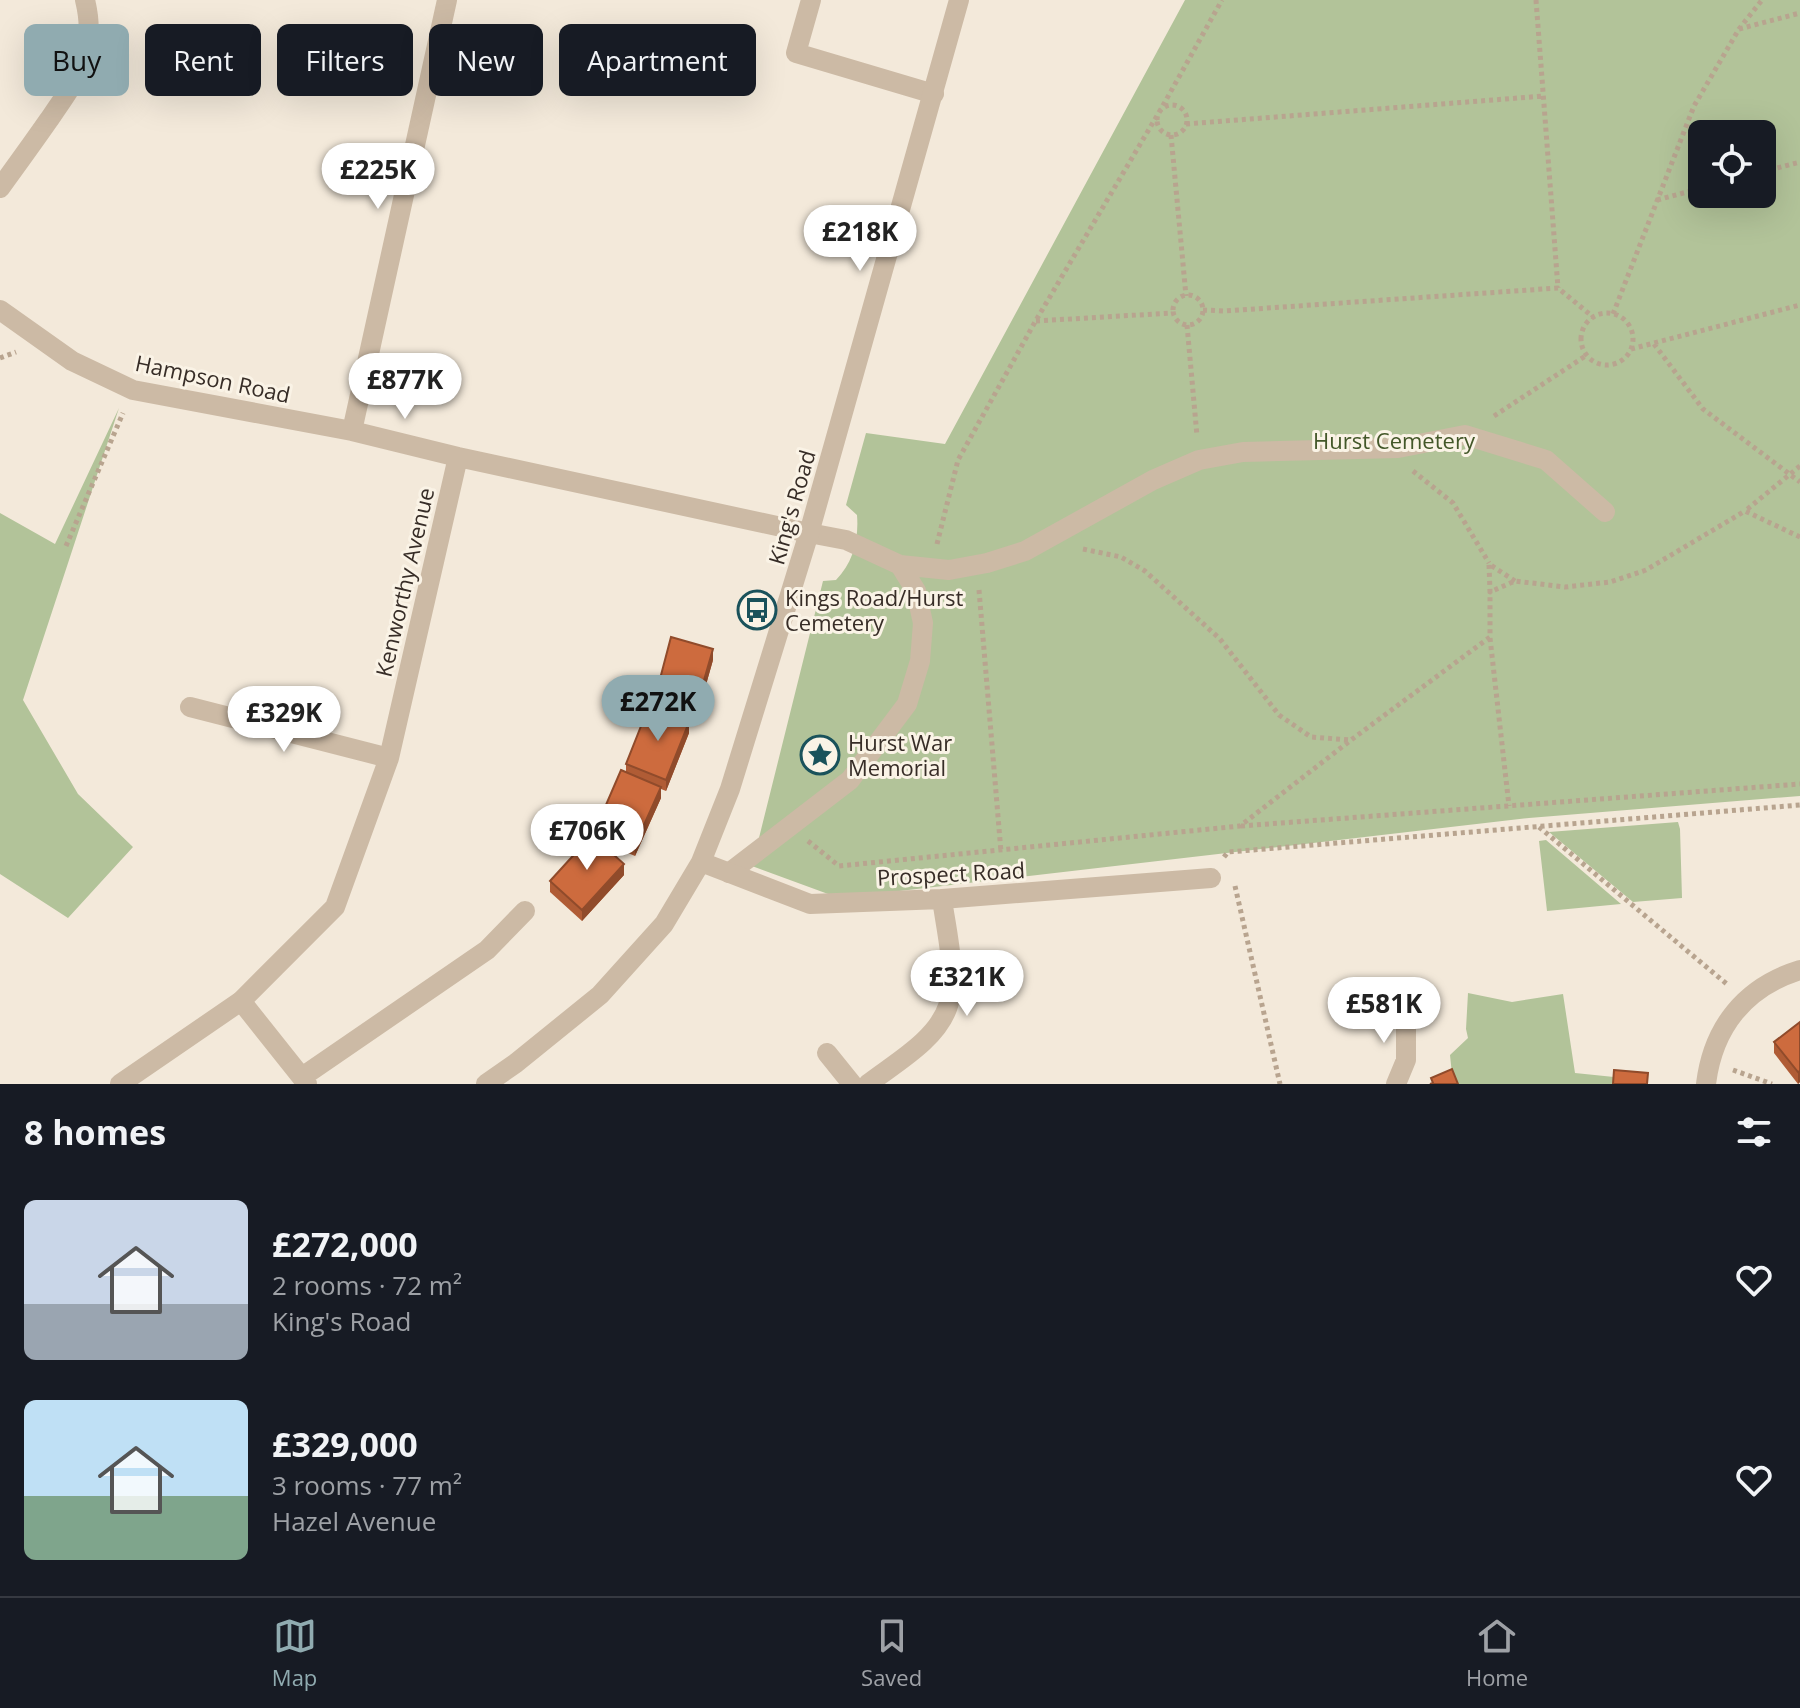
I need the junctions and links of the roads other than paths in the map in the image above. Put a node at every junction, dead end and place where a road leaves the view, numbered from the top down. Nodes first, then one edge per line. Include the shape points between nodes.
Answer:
1 (85, 0) edge
2 (447, 0) edge
3 (811, 0) edge
4 (959, 0) edge
5 (934, 94) junction
6 (0, 188) edge
7 (0, 310) edge
8 (352, 431) junction
9 (458, 457) junction
10 (1605, 512) dead end
11 (809, 533) junction
12 (900, 565) junction
13 (190, 707) dead end
14 (389, 758) junction
15 (701, 862) junction
16 (729, 873) junction
17 (1211, 878) road end
18 (942, 899) junction
19 (525, 911) dead end
20 (1800, 970) edge
21 (241, 1001) junction
22 (1406, 1013) dead end
23 (827, 1053) dead end
24 (304, 1081) edge
25 (120, 1084) edge
26 (486, 1084) edge
27 (852, 1084) edge
28 (868, 1084) edge
29 (1396, 1084) edge
30 (1706, 1084) edge

1 - 6 street via 91,26 76,82
2 - 8 street
3 - 5 street via 796,53
4 - 5 street, King's Road
5 - 11 street, King's Road
7 - 8 street, Hampson Road via 72,361 133,390
8 - 9 street, Hampson Road
9 - 11 street, Hampson Road
9 - 14 street, Kenworthy Avenue
10 - 12 street, Hampson Road via 1546,460 1465,435 1398,448 1243,452 1199,460 1025,551 949,570
11 - 12 street, Hampson Road via 846,540
11 - 15 street, King's Road via 730,789
12 - 16 street via 916,591 923,623 920,661 907,704 850,780
13 - 14 street
14 - 21 street, Kenworthy Avenue via 335,907
15 - 16 street, Prospect Road
15 - 26 street, King's Road via 664,924 600,995
16 - 18 street, Prospect Road via 810,904
17 - 18 street, Prospect Road
18 - 28 street via 952,984 948,1007 915,1048
19 - 24 street via 487,950
20 - 30 street via 1778,977 1745,999 1709,1061
21 - 24 street
21 - 25 street, Kenworthy Avenue
22 - 29 street via 1406,1060
23 - 27 street

